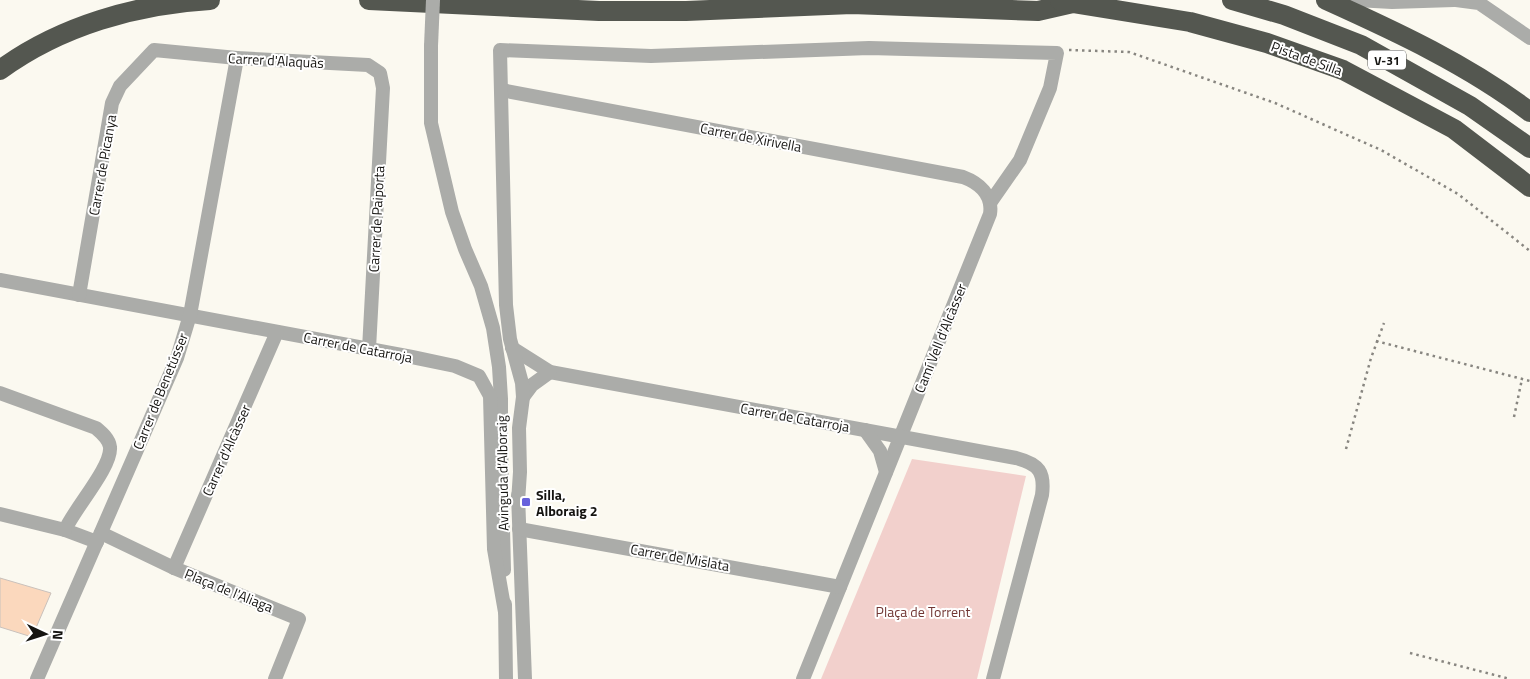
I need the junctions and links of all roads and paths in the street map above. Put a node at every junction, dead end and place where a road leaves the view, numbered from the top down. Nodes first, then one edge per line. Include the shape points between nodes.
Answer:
1 (210, 0) edge
2 (370, 0) edge
3 (433, 0) edge
4 (1232, 0) edge
5 (1326, 0) edge
6 (1356, 0) edge
7 (1455, 0) edge
8 (1064, 1) edge
9 (1490, 4) edge
10 (1530, 38) edge
11 (154, 50) joint
12 (1057, 54) junction
13 (236, 58) junction
14 (0, 70) edge
15 (383, 88) joint
16 (501, 90) junction
17 (1530, 112) edge
18 (1530, 148) edge
19 (1530, 187) edge
20 (990, 203) junction
21 (1530, 251) edge
22 (0, 280) edge
23 (79, 295) junction
24 (190, 315) junction
25 (1384, 323) dead end
26 (278, 332) junction
27 (1376, 341) junction
28 (512, 348) junction
29 (369, 349) junction
30 (550, 372) junction
31 (1522, 379) junction
32 (1530, 381) edge
33 (0, 393) edge
34 (523, 397) junction
35 (502, 399) junction
36 (1514, 417) dead end
37 (865, 430) junction
38 (901, 437) junction
39 (1346, 448) dead end
40 (886, 472) junction
41 (518, 502) junction
42 (0, 514) edge
43 (519, 528) junction
44 (65, 530) junction
45 (99, 538) junction
46 (174, 568) junction
47 (840, 586) junction
48 (505, 612) junction
49 (1410, 652) dead end
50 (37, 679) edge
51 (275, 679) edge
52 (506, 679) edge
53 (525, 679) edge
54 (802, 679) edge
55 (993, 679) edge
56 (1510, 679) edge

1 - 14 highway via 178,2 121,13 20,55
2 - 8 highway via 599,11 852,4 1038,11
3 - 35 street, bridge via 431,123 452,212 481,286 492,328
4 - 18 highway, V-31 via 1284,15 1361,45 1470,106
5 - 17 highway via 1403,34 1500,90
6 - 7 street
7 - 9 street
8 - 19 highway, Pista de Silla / V-31 via 1190,22 1267,43 1343,70 1454,129
9 - 10 street
11 - 13 street, Carrer d'Alaquàs
11 - 23 street, Carrer de Picanya via 120,86 112,103
12 - 16 street via 869,48 651,56 500,50
12 - 20 street via 1050,88 1020,160
12 - 21 path via 1066,50 1129,52 1275,103 1389,154 1458,194
13 - 15 street, Carrer d'Alaquàs via 368,65 380,73
13 - 24 street, Carrer de Benetússer
15 - 29 street, Carrer de Paiporta
16 - 20 street, Carrer de Xirivella via 963,177 981,186
16 - 28 street via 506,305
20 - 38 street, Camí Vell d'Alcàsser via 988,219
22 - 23 street, Carrer de Catarroja
23 - 24 street, Carrer de Catarroja
24 - 26 street, Carrer de Catarroja
24 - 45 street, Carrer de Benetússer via 177,358
25 - 27 path
26 - 29 street, Carrer de Catarroja
26 - 46 street, Carrer d'Alcàsser
27 - 31 path
27 - 39 path
28 - 30 street, Carrer de Catarroja
28 - 34 street
29 - 48 street, Carrer de Catarroja via 455,366 478,376 490,396 494,549
30 - 34 street via 535,382
30 - 37 street, Carrer de Catarroja
31 - 32 path
31 - 36 path
33 - 44 street via 96,428 106,437 110,448 106,463
34 - 41 street via 519,428
35 - 41 street, Avinguda d’Alboraig via 513,439
35 - 48 street, Avinguda d’Alboraig
37 - 38 street, Carrer de Catarroja
37 - 40 street via 880,452
38 - 40 street, Camí Vell d'Alcàsser
38 - 55 street, Carrer de Catarroja via 1016,458 1031,463 1041,472 1042,496
40 - 47 street, Camí Vell d'Alcàsser
41 - 43 street, Avinguda d’Alboraig
42 - 44 street, Plaça de l'Aliaga
43 - 47 street, Carrer de Mislata
43 - 53 street, Avinguda d’Alboraig
44 - 45 street, Plaça de l'Aliaga
45 - 46 street, Plaça de l'Aliaga
45 - 50 street, Carrer de Benetússer
46 - 51 street, Plaça de l'Aliaga via 299,619
47 - 54 street, Camí Vell d'Alcàsser
48 - 52 street, Avinguda d’Alboraig
49 - 56 path

